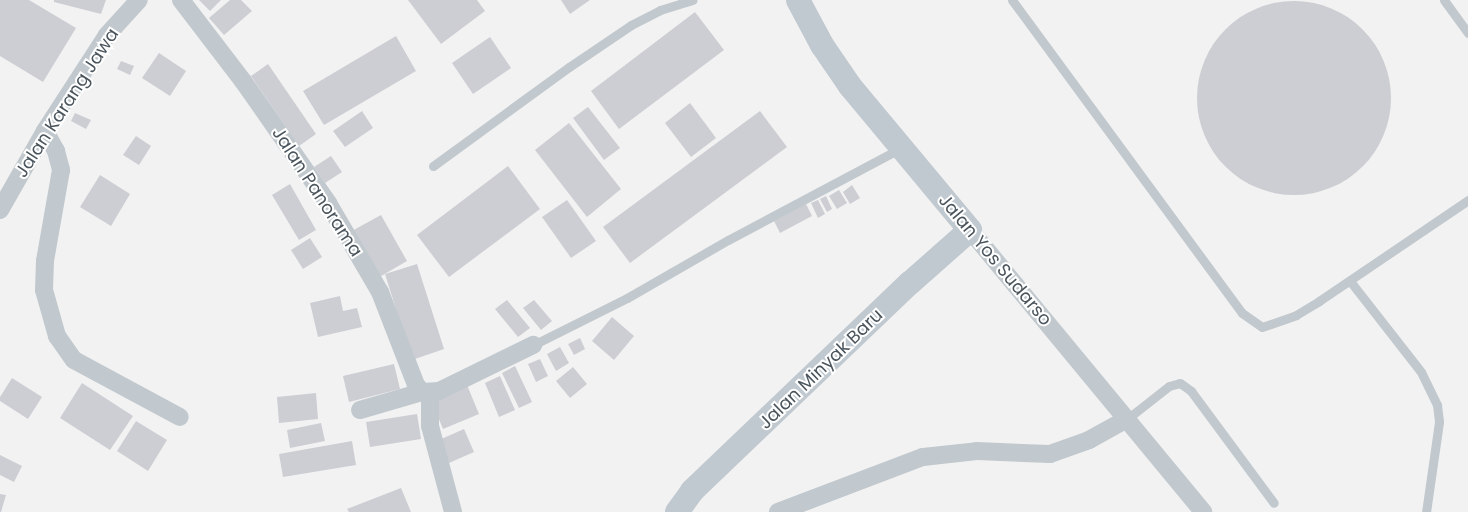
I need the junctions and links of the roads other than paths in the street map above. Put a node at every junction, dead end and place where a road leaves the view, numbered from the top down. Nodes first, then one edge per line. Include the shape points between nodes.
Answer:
1 (139, 0) edge
2 (181, 0) edge
3 (692, 0) edge
4 (798, 0) edge
5 (1012, 0) edge
6 (1444, 0) edge
7 (1468, 33) edge
8 (45, 131) junction
9 (901, 148) junction
10 (433, 166) dead end
11 (1468, 200) edge
12 (0, 210) edge
13 (970, 230) junction
14 (1350, 281) junction
15 (533, 345) joint
16 (426, 392) junction
17 (360, 410) dead end
18 (180, 417) dead end
19 (1127, 419) junction
20 (1274, 503) dead end
21 (453, 512) edge
22 (677, 512) edge
23 (778, 512) edge
24 (1203, 512) edge
25 (1426, 512) edge

1 - 8 street, Jalan Karang Jawa via 107,35
2 - 16 street, Jalan Panorama via 328,202 380,292 416,385
3 - 10 lane via 660,10 631,25
4 - 9 main road, Jalan Yos Sudarso via 822,45 850,86
5 - 14 lane via 1242,314 1262,327 1296,315
6 - 7 lane
8 - 12 street, Jalan Karang Jawa
8 - 18 street via 56,151 60,170 45,261 44,290 57,336 74,360
9 - 13 main road, Jalan Yos Sudarso
9 - 15 lane via 627,298
11 - 14 lane
13 - 19 street, Jalan Yos Sudarso
13 - 22 main road, Jalan Minyak Baru via 692,491
14 - 25 lane via 1421,372 1437,405 1439,422
15 - 16 street via 439,390
16 - 17 street
16 - 21 street, Jalan Panorama via 430,426
19 - 20 lane via 1169,386 1180,383 1191,391
19 - 23 street via 1089,440 1050,454 977,451 923,457
19 - 24 street, Jalan Yos Sudarso

